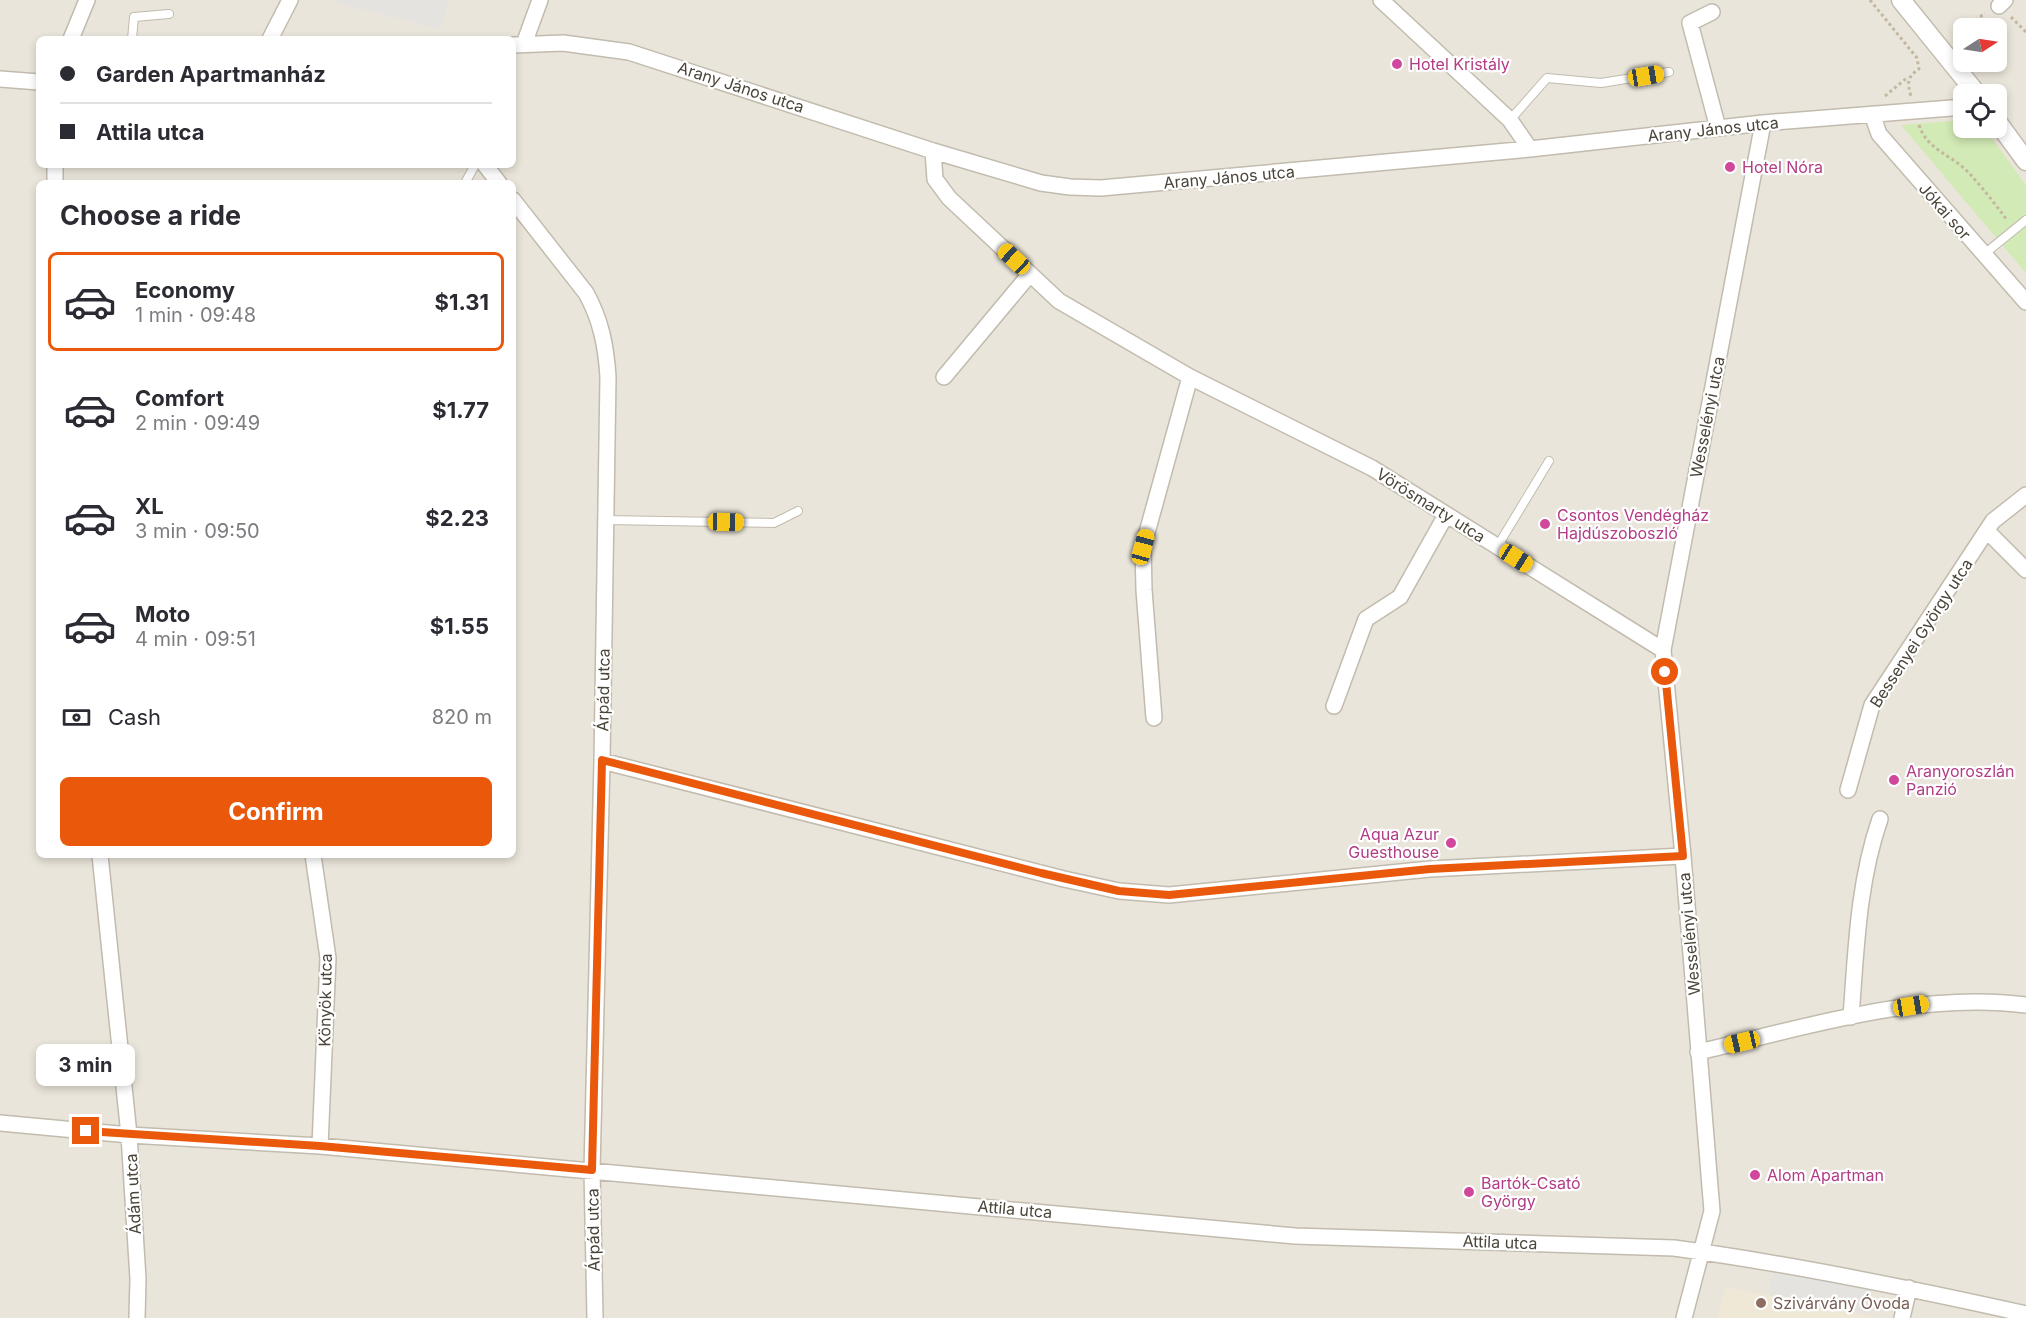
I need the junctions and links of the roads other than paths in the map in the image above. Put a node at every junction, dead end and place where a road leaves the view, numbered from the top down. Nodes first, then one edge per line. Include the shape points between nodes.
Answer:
1 (87, 0) edge
2 (290, 0) edge
3 (540, 0) edge
4 (1381, 0) edge
5 (1901, 0) edge
6 (1712, 12) dead end
7 (169, 14) dead end
8 (72, 36) edge
9 (132, 36) edge
10 (272, 36) edge
11 (519, 45) edge
12 (1668, 72) dead end
13 (0, 79) edge
14 (36, 82) edge
15 (1969, 84) edge
16 (1953, 108) edge
17 (1872, 114) junction
18 (1510, 120) junction
19 (1763, 123) junction
20 (1718, 128) junction
21 (2007, 134) edge
22 (1530, 149) junction
23 (933, 151) junction
24 (2026, 161) edge
25 (487, 168) edge
26 (497, 180) edge
27 (516, 204) edge
28 (2026, 220) edge
29 (1983, 255) junction
30 (1030, 274) junction
31 (2026, 302) edge
32 (944, 377) dead end
33 (1190, 377) junction
34 (1550, 461) dead end
35 (2026, 495) edge
36 (798, 512) dead end
37 (1446, 515) junction
38 (606, 520) junction
39 (1987, 531) junction
40 (1497, 547) junction
41 (2026, 570) edge
42 (1663, 650) junction
43 (1334, 706) dead end
44 (1154, 718) dead end
45 (602, 760) junction
46 (1848, 790) dead end
47 (1881, 819) dead end
48 (1683, 856) junction
49 (100, 858) edge
50 (314, 858) edge
51 (2026, 1005) edge
52 (1851, 1017) junction
53 (1698, 1052) junction
54 (0, 1123) edge
55 (129, 1135) junction
56 (320, 1146) junction
57 (592, 1170) junction
58 (1703, 1252) junction
59 (1910, 1288) junction
60 (2026, 1314) edge
61 (137, 1318) edge
62 (595, 1318) edge
63 (1684, 1318) edge
64 (1902, 1318) edge

1 - 8 street
2 - 10 street
3 - 11 street
4 - 18 street
5 - 15 street
6 - 20 street via 1690,23
7 - 9 lane via 134,17
11 - 23 street, Arany János utca via 563,43 630,52
12 - 18 lane via 1601,83 1547,78
13 - 14 street
16 - 17 street, Arany János utca
17 - 19 street, Arany János utca
17 - 29 street, Jókai sor via 1879,134
18 - 22 street
19 - 20 street, Arany János utca
19 - 42 street, Wesselényi utca
20 - 22 street, Arany János utca
21 - 24 street
22 - 23 street, Arany János utca via 1101,188 1041,183
23 - 30 street, Vörösmarty utca via 935,179 949,198
25 - 26 street
27 - 38 street, Árpád utca via 586,293 601,326 608,377
28 - 29 lane
29 - 31 street, Jókai sor
30 - 32 street
30 - 33 street, Vörösmarty utca via 1059,301
33 - 37 street, Vörösmarty utca via 1372,468
33 - 44 street via 1143,547
34 - 40 lane
35 - 39 street, Bessenyei György utca via 1993,521
36 - 38 lane via 774,523
37 - 40 street, Vörösmarty utca
37 - 43 street via 1400,597 1366,619
38 - 45 street, Árpád utca
39 - 41 street
39 - 46 street, Bessenyei György utca via 1872,705
40 - 42 street, Vörösmarty utca
42 - 48 street, Wesselényi utca
45 - 48 street via 1119,891 1169,895 1430,869
45 - 57 street, Árpád utca
47 - 52 street via 1860,912
48 - 53 street, Wesselényi utca
49 - 55 street, Ádám utca
50 - 56 street, Könyök utca via 328,958
51 - 52 street via 1931,1003
52 - 53 street
53 - 58 street, Wesselényi utca via 1712,1211
54 - 55 street, Attila utca
55 - 56 street, Attila utca
55 - 61 street, Ádám utca
56 - 57 street, Attila utca
57 - 58 street, Attila utca via 1295,1236
57 - 62 street, Árpád utca
58 - 59 street, Attila utca
58 - 63 street, Wesselényi utca
59 - 60 street, Attila utca
59 - 64 street

